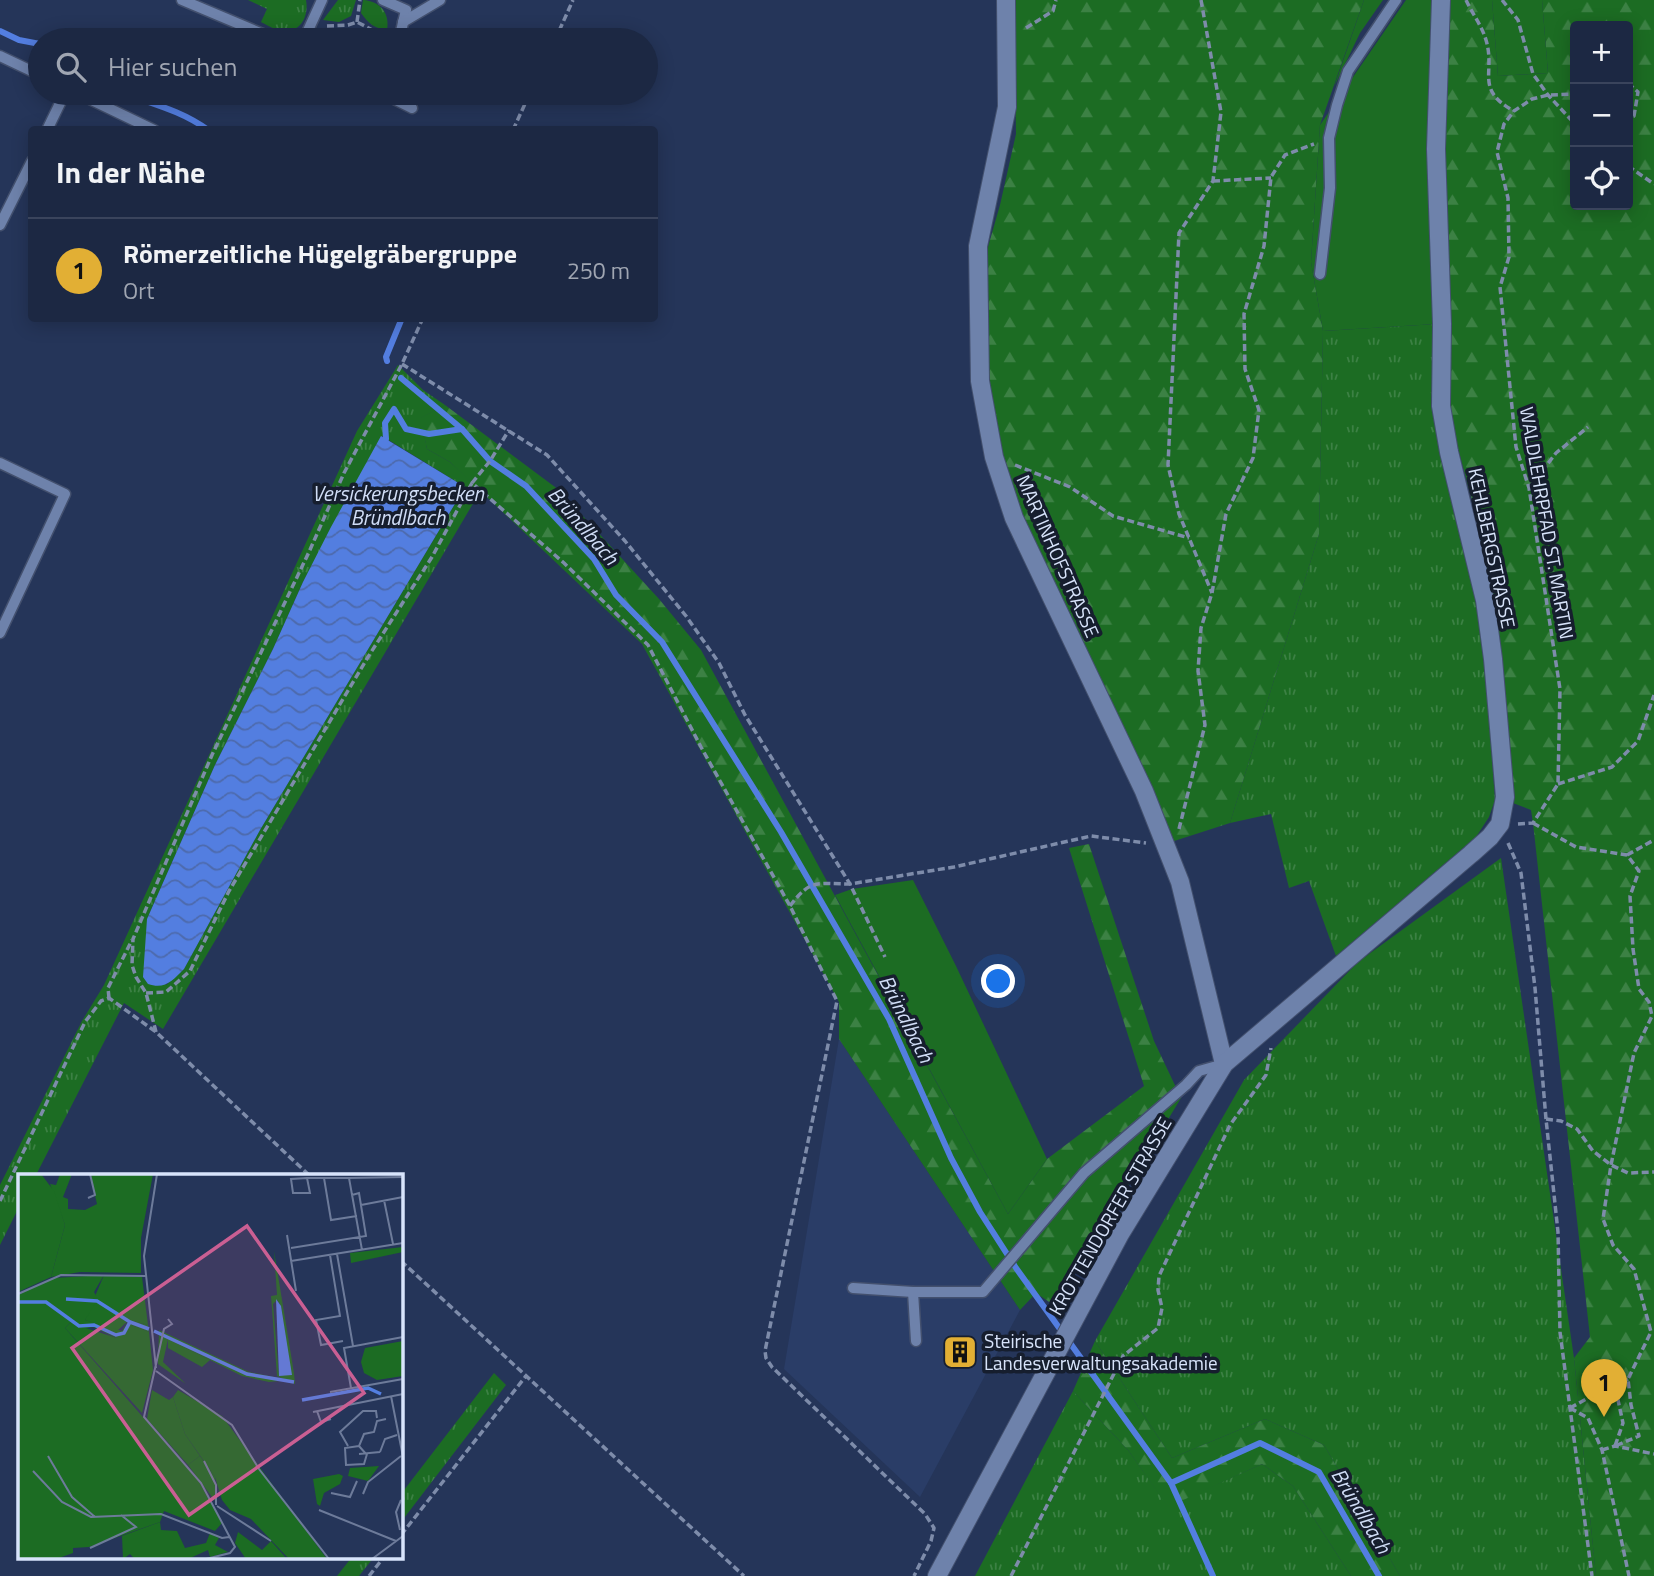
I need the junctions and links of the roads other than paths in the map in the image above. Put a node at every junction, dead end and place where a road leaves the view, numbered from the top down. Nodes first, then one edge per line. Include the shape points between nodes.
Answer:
1 (182, 0) edge
2 (322, 0) edge
3 (383, 0) edge
4 (440, 0) edge
5 (1006, 0) edge
6 (1396, 0) edge
7 (1441, 0) edge
8 (403, 22) junction
9 (248, 28) edge
10 (308, 28) edge
11 (402, 28) edge
12 (0, 56) edge
13 (28, 69) edge
14 (59, 105) edge
15 (102, 105) edge
16 (406, 105) edge
17 (412, 108) dead end
18 (49, 126) edge
19 (147, 126) edge
20 (28, 169) edge
21 (0, 225) edge
22 (1320, 274) dead end
23 (0, 463) edge
24 (0, 633) edge
25 (1224, 1064) junction
26 (853, 1288) dead end
27 (913, 1292) junction
28 (916, 1341) dead end
29 (937, 1576) edge

1 - 9 lane
2 - 10 lane
3 - 8 lane via 406,10
4 - 8 lane
5 - 25 street, MARTINHOFSTRASSE via 1007,107 978,246 980,381 994,457 1014,518 1144,791 1180,882
6 - 22 lane via 1348,71 1329,138 1330,188
7 - 25 street, KEHLBERGSTRASSE via 1436,149 1441,407 1487,611 1505,797 1500,824 1471,855
8 - 11 lane
12 - 13 lane
14 - 18 lane
15 - 19 lane
16 - 17 lane
20 - 21 lane
23 - 24 lane via 65,494
25 - 27 lane via 1199,1071 1084,1173 983,1292
25 - 29 street, KROTTENDORFER STRASSE via 1127,1223
26 - 27 lane
27 - 28 lane

